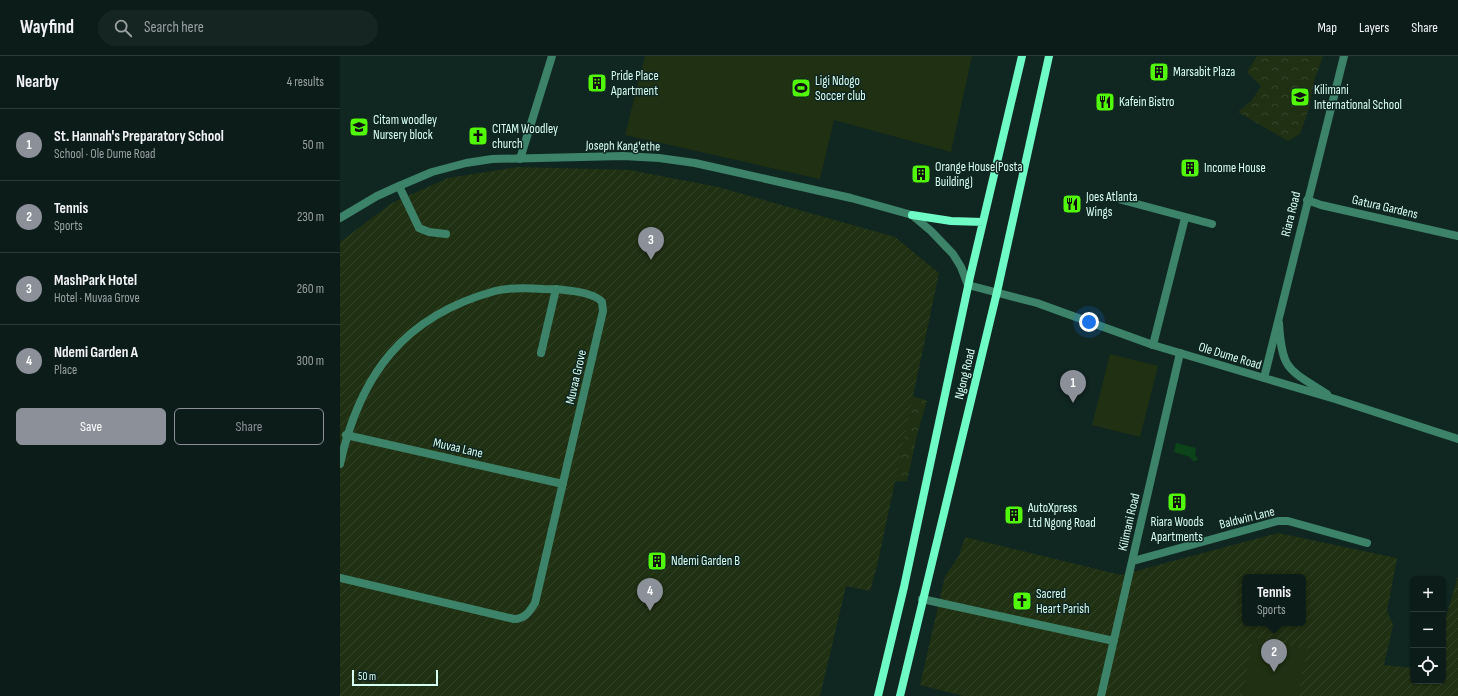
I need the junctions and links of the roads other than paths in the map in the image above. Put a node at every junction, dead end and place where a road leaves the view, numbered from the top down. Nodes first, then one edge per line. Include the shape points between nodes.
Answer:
1 (552, 56) edge
2 (1022, 56) edge
3 (1049, 56) edge
4 (1344, 56) edge
5 (520, 159) junction
6 (399, 186) junction
7 (1122, 200) dead end
8 (1307, 200) junction
9 (912, 215) junction
10 (340, 218) edge
11 (1185, 218) junction
12 (982, 222) junction
13 (1212, 224) dead end
14 (446, 234) dead end
15 (1458, 236) edge
16 (968, 285) junction
17 (556, 289) junction
18 (997, 292) junction
19 (1279, 316) junction
20 (1153, 345) junction
21 (541, 353) dead end
22 (1180, 353) junction
23 (1264, 378) junction
24 (1335, 399) junction
25 (346, 435) junction
26 (1458, 439) edge
27 (340, 464) edge
28 (564, 484) junction
29 (1367, 543) dead end
30 (1133, 561) junction
31 (340, 578) edge
32 (922, 599) junction
33 (1114, 641) junction
34 (878, 696) edge
35 (900, 696) edge
36 (1101, 696) edge

1 - 5 street
2 - 12 main road, Ngong Road
3 - 18 main road, Ngong Road
4 - 8 street, Riara Road
5 - 6 street, Joseph Kang'ethe via 486,159 453,166
5 - 9 street, Joseph Kang'ethe via 623,156 695,163 851,198
6 - 10 street, Joseph Kang'ethe
6 - 14 street via 419,228
7 - 11 street
8 - 15 street, Gatura Gardens
8 - 19 street, Riara Road
9 - 12 main road via 951,221
9 - 16 street via 953,254
11 - 13 street
11 - 20 street
12 - 16 main road, Ngong Road
16 - 18 street, Ole Dume Road
16 - 34 main road, Ngong Road via 904,587
17 - 21 street
17 - 25 street, Muvaa Grove via 496,290 432,318 406,338 383,361 362,394
17 - 28 street, Muvaa Grove via 592,295 599,298 603,306
18 - 20 street, Ole Dume Road via 1037,303
18 - 32 main road, Ngong Road
19 - 23 street, Riara Road
19 - 24 street via 1281,347 1291,370
20 - 22 street, Ole Dume Road
22 - 23 street, Ole Dume Road
22 - 30 street, Kilimani Road
23 - 24 street, Ole Dume Road
24 - 26 street, Ole Dume Road
25 - 27 street, Muvaa Grove
25 - 28 street, Muvaa Lane
28 - 31 street, Muvaa Grove via 535,603 529,612 518,619
29 - 30 street, Baldwin Lane via 1288,521 1278,521
30 - 33 street, Kilimani Road
32 - 33 street
32 - 35 main road, Ngong Road
33 - 36 street, Kilimani Road

